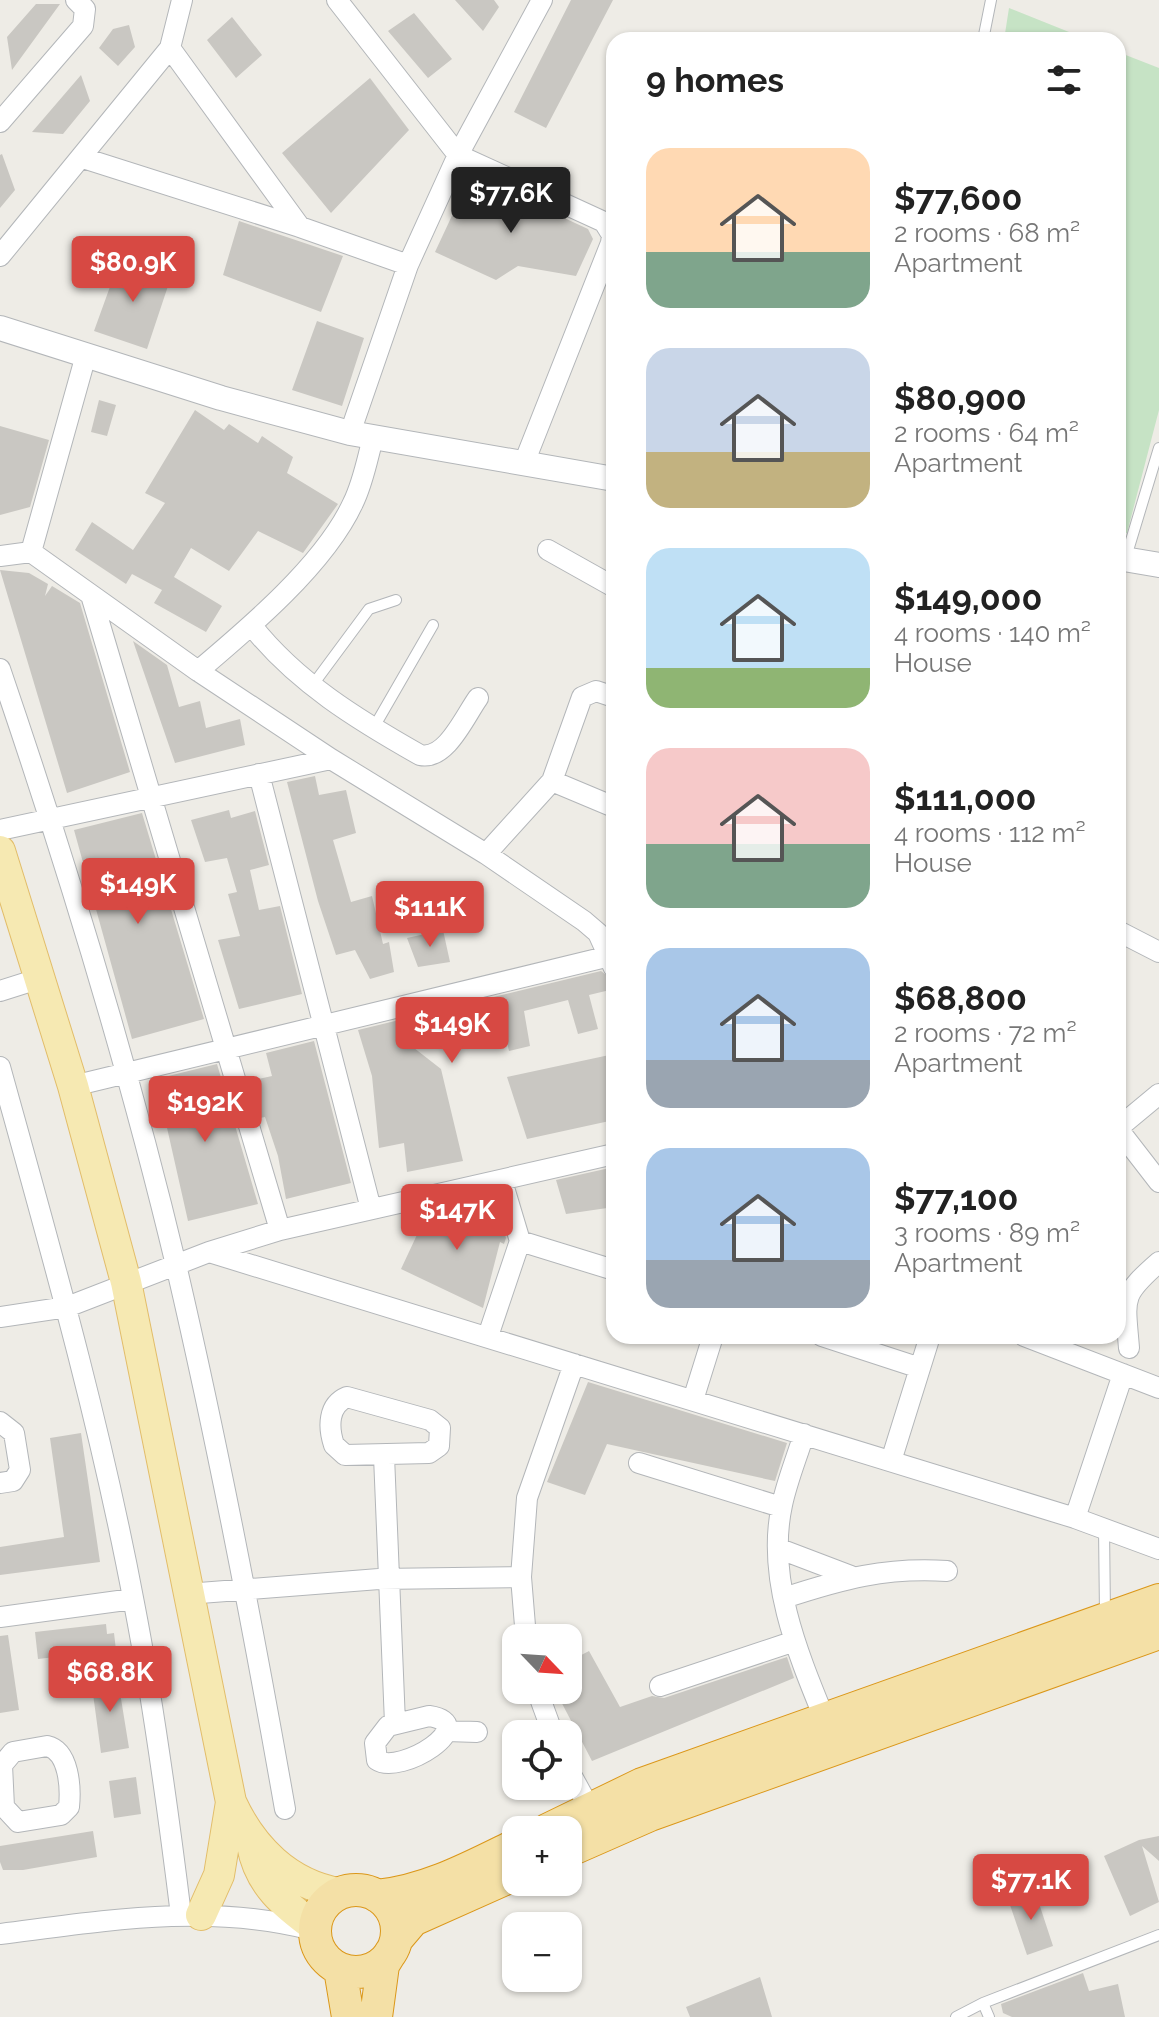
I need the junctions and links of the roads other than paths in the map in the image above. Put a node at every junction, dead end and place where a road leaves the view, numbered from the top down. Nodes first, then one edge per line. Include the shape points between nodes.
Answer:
1 (76, 0) edge
2 (182, 0) edge
3 (337, 0) edge
4 (542, 0) edge
5 (991, 0) edge
6 (985, 32) edge
7 (170, 48) junction
8 (0, 122) edge
9 (458, 155) junction
10 (83, 158) junction
11 (606, 225) edge
12 (300, 227) junction
13 (606, 251) edge
14 (0, 256) edge
15 (408, 265) junction
16 (0, 328) edge
17 (86, 355) junction
18 (362, 436) junction
19 (1159, 448) edge
20 (524, 463) junction
21 (606, 478) edge
22 (1126, 547) edge
23 (548, 550) dead end
24 (31, 552) junction
25 (0, 556) edge
26 (1126, 560) edge
27 (1159, 565) edge
28 (606, 583) edge
29 (91, 595) junction
30 (396, 600) dead end
31 (433, 625) dead end
32 (252, 626) junction
33 (0, 669) edge
34 (198, 671) junction
35 (312, 686) junction
36 (606, 694) edge
37 (478, 698) dead end
38 (373, 729) junction
39 (331, 759) junction
40 (259, 774) junction
41 (552, 781) junction
42 (148, 798) junction
43 (606, 804) edge
44 (51, 819) junction
45 (0, 830) edge
46 (0, 851) edge
47 (486, 854) junction
48 (1126, 935) edge
49 (606, 947) edge
50 (1159, 952) edge
51 (606, 961) edge
52 (41, 978) junction
53 (0, 991) edge
54 (324, 1024) junction
55 (226, 1048) junction
56 (0, 1067) edge
57 (124, 1074) junction
58 (73, 1086) junction
59 (1159, 1094) edge
60 (1126, 1122) edge
61 (1126, 1139) edge
62 (606, 1156) edge
63 (502, 1181) junction
64 (1159, 1182) edge
65 (371, 1209) junction
66 (280, 1230) junction
67 (520, 1241) junction
68 (209, 1252) junction
69 (1159, 1262) edge
70 (175, 1263) junction
71 (606, 1268) edge
72 (126, 1282) junction
73 (67, 1307) junction
74 (0, 1317) edge
75 (488, 1336) junction
76 (710, 1344) edge
77 (846, 1344) edge
78 (928, 1344) edge
79 (1045, 1344) edge
80 (1129, 1348) dead end
81 (574, 1364) junction
82 (920, 1368) junction
83 (1123, 1374) junction
84 (1159, 1388) edge
85 (693, 1400) junction
86 (0, 1422) edge
87 (804, 1434) junction
88 (384, 1456) junction
89 (891, 1461) junction
90 (639, 1463) dead end
91 (0, 1483) edge
92 (781, 1507) junction
93 (1075, 1518) junction
94 (1104, 1528) junction
95 (780, 1549) junction
96 (1159, 1549) edge
97 (947, 1571) dead end
98 (851, 1576) junction
99 (521, 1577) junction
100 (388, 1579) junction
101 (246, 1587) junction
102 (187, 1594) junction
103 (784, 1598) junction
104 (133, 1599) junction
105 (1159, 1600) edge
106 (0, 1617) edge
107 (1106, 1621) junction
108 (525, 1624) edge
109 (1159, 1633) edge
110 (792, 1642) junction
111 (660, 1686) dead end
112 (825, 1720) junction
113 (395, 1723) junction
114 (447, 1731) junction
115 (477, 1732) dead end
116 (582, 1794) edge
117 (231, 1802) junction
118 (285, 1809) dead end
119 (590, 1809) junction
120 (576, 1816) edge
121 (251, 1840) junction
122 (582, 1845) edge
123 (502, 1852) edge
124 (502, 1880) edge
125 (339, 1893) junction
126 (377, 1896) junction
127 (191, 1915) junction
128 (315, 1929) junction
129 (0, 1934) edge
130 (1159, 1935) edge
131 (393, 1946) junction
132 (340, 1969) junction
133 (983, 2003) junction
134 (348, 2017) edge
135 (376, 2017) edge
136 (956, 2017) edge
137 (989, 2017) edge

1 - 8 street via 85,9 83,26
2 - 7 street
3 - 9 street
4 - 9 street
5 - 6 lane
7 - 10 street
7 - 12 street
9 - 11 street
9 - 15 street
10 - 12 street
10 - 14 street
12 - 15 street
13 - 20 street
15 - 18 street
16 - 17 street
17 - 18 street
17 - 24 street
18 - 20 street
18 - 32 street via 354,502 338,530
19 - 22 lane
20 - 21 street
23 - 28 street
24 - 25 street
24 - 29 street
26 - 27 street
29 - 34 street
29 - 42 street
30 - 35 lane via 369,609
31 - 38 lane
32 - 34 street
32 - 35 street
33 - 44 street
34 - 39 street
35 - 38 street
36 - 41 street via 596,691 582,697
37 - 38 street via 434,755 420,755
39 - 40 street
39 - 47 street
40 - 42 street
40 - 54 street
41 - 43 street
41 - 47 street
42 - 44 street
42 - 55 street
44 - 45 street
44 - 57 street
46 - 52 main road
47 - 49 street via 584,921
48 - 50 street
51 - 54 street
52 - 53 street
52 - 58 main road
54 - 55 street
54 - 65 street
55 - 57 street
55 - 66 street
56 - 73 street
57 - 58 street
57 - 70 street
58 - 72 main road
59 - 60 street
61 - 64 street
62 - 63 street
63 - 65 street
63 - 67 street
65 - 66 street
66 - 68 street
67 - 71 street
67 - 75 street
68 - 70 street
68 - 75 street
69 - 80 street via 1128,1292
70 - 72 street
70 - 101 street
72 - 73 street
72 - 102 main road
73 - 74 street
73 - 104 street
75 - 81 street
76 - 85 street
77 - 82 street
78 - 82 street
79 - 83 street
81 - 85 street
81 - 99 street via 527,1498
82 - 89 street
83 - 84 street
83 - 93 street
85 - 87 street
86 - 91 street via 14,1433 20,1470 13,1481
87 - 89 street
87 - 92 street
88 - 88 street via 435,1451 442,1440 440,1428 430,1420 355,1397 339,1400 331,1414 332,1438 339,1451 352,1457
88 - 100 street
89 - 93 street
90 - 92 street
92 - 95 street
93 - 94 street
94 - 96 street
94 - 107 lane
95 - 98 street
95 - 103 street
97 - 98 street
98 - 103 street
99 - 100 street
99 - 108 street
100 - 101 street
100 - 113 street
101 - 102 street
101 - 118 street
102 - 117 main road
103 - 110 street
104 - 106 street
104 - 127 street
105 - 107 highway
107 - 112 highway
109 - 122 highway via 650,1815
110 - 111 street
110 - 112 street
112 - 119 highway via 642,1784
113 - 114 street via 434,1717
113 - 114 street via 375,1743 375,1757 383,1764 440,1744
114 - 115 street
116 - 119 street
117 - 121 main road
117 - 127 main road via 219,1875
119 - 120 highway
121 - 125 main road via 304,1883
121 - 128 main road via 271,1890
123 - 126 highway via 404,1893
124 - 131 highway via 413,1920
125 - 126 highway via 352,1890
125 - 128 highway via 322,1907
126 - 131 highway via 394,1915
127 - 128 street via 254,1917
127 - 129 street
128 - 132 highway via 320,1951
130 - 133 lane
131 - 132 highway via 371,1969
131 - 135 highway via 383,1965
132 - 134 highway
133 - 136 lane
133 - 137 lane

